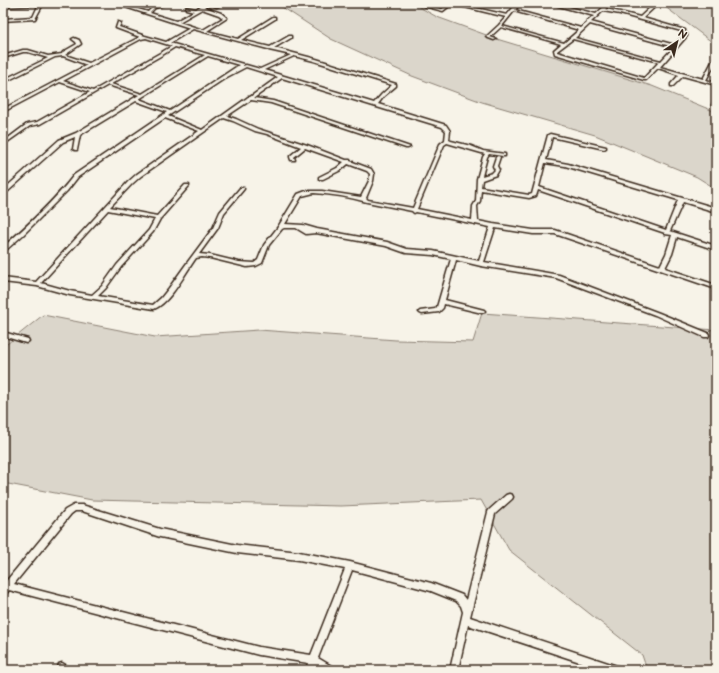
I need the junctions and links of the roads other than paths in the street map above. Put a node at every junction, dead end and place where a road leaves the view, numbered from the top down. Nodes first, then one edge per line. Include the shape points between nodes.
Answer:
1 (38, 3) edge
2 (115, 3) edge
3 (166, 3) edge
4 (208, 3) edge
5 (451, 3) edge
6 (519, 3) edge
7 (550, 3) edge
8 (610, 3) edge
9 (657, 3) edge
10 (561, 4) edge
11 (422, 5) dead end
12 (3, 6) edge
13 (218, 6) dead end
14 (201, 7) junction
15 (187, 8) dead end
16 (195, 10) junction
17 (513, 10) junction
18 (602, 10) junction
19 (148, 14) junction
20 (596, 15) junction
21 (508, 16) junction
22 (274, 18) dead end
23 (640, 19) junction
24 (3, 20) edge
25 (177, 22) junction
26 (588, 22) junction
27 (118, 23) dead end
28 (500, 26) junction
29 (193, 28) junction
30 (581, 29) junction
31 (205, 30) junction
32 (144, 37) junction
33 (290, 37) dead end
34 (572, 38) junction
35 (74, 39) dead end
36 (494, 39) dead end
37 (238, 40) junction
38 (167, 43) junction
39 (564, 44) junction
40 (175, 45) junction
41 (675, 46) junction
42 (270, 49) junction
43 (63, 55) junction
44 (208, 55) junction
45 (293, 55) junction
46 (57, 56) junction
47 (3, 57) edge
48 (715, 60) dead end
49 (662, 62) junction
50 (90, 65) junction
51 (657, 67) junction
52 (260, 70) junction
53 (682, 74) junction
54 (226, 76) junction
55 (281, 77) junction
56 (704, 80) junction
57 (60, 81) junction
58 (3, 82) edge
59 (108, 84) junction
60 (716, 84) edge
61 (672, 85) dead end
62 (92, 92) junction
63 (142, 95) junction
64 (249, 98) junction
65 (135, 99) junction
66 (716, 99) edge
67 (375, 105) junction
68 (716, 106) edge
69 (3, 111) edge
70 (170, 112) junction
71 (164, 116) junction
72 (223, 117) junction
73 (202, 131) junction
74 (78, 134) junction
75 (447, 141) junction
76 (3, 144) edge
77 (305, 146) junction
78 (408, 147) dead end
79 (604, 148) dead end
80 (75, 149) dead end
81 (486, 154) junction
82 (293, 160) dead end
83 (543, 160) junction
84 (348, 161) junction
85 (321, 178) dead end
86 (479, 179) junction
87 (187, 186) dead end
88 (479, 188) junction
89 (536, 188) junction
90 (242, 189) dead end
91 (3, 193) edge
92 (363, 200) junction
93 (682, 200) junction
94 (107, 208) junction
95 (716, 210) edge
96 (414, 211) junction
97 (158, 218) junction
98 (475, 222) junction
99 (494, 226) junction
100 (280, 228) junction
101 (667, 233) junction
102 (675, 236) junction
103 (716, 248) edge
104 (3, 250) edge
105 (196, 256) junction
106 (454, 258) junction
107 (481, 264) junction
108 (662, 268) junction
109 (3, 280) edge
110 (37, 284) junction
111 (716, 287) edge
112 (93, 297) junction
113 (442, 302) junction
114 (482, 311) dead end
115 (422, 312) dead end
116 (3, 334) edge
117 (706, 335) dead end
118 (26, 341) dead end
119 (509, 497) dead end
120 (350, 566) junction
121 (5, 588) edge
122 (467, 616) junction
123 (313, 660) junction
124 (310, 670) edge
125 (330, 670) edge
126 (454, 670) edge
127 (617, 670) edge

1 - 12 street
1 - 24 street via 40,6 34,18
2 - 19 street
3 - 19 street via 154,7
4 - 13 street
4 - 14 street
5 - 11 street via 443,10
5 - 21 street
6 - 17 street
7 - 10 street
8 - 18 street
9 - 23 street
10 - 20 street
14 - 16 street
14 - 31 street via 225,18
15 - 16 street
16 - 25 street
17 - 21 street
17 - 30 street
18 - 20 street
18 - 23 street
19 - 25 street
20 - 26 street
21 - 28 street
22 - 37 street
23 - 41 street via 685,33
25 - 29 street
26 - 30 street
26 - 41 street
27 - 32 street via 117,27
28 - 36 street via 488,37
28 - 39 street
29 - 31 street
29 - 38 street
30 - 34 street
31 - 37 street
32 - 38 street
32 - 50 street
33 - 42 street
34 - 39 street
34 - 49 street
35 - 43 street via 79,44
37 - 42 street
38 - 40 street
39 - 51 street via 555,51 556,53 641,78 648,78
40 - 44 street
40 - 59 street
41 - 49 street
42 - 45 street
43 - 46 street
43 - 50 street
44 - 54 street via 242,65
44 - 63 street
45 - 52 street
45 - 67 street via 395,85
46 - 47 street via 48,57 26,51
46 - 58 street
48 - 56 street
49 - 51 street
50 - 57 street
51 - 53 street
52 - 54 street via 246,66
52 - 55 street
53 - 56 street
53 - 61 street
54 - 70 street
55 - 64 street
55 - 67 street
56 - 60 street
57 - 62 street
57 - 69 street
59 - 62 street
59 - 63 street
62 - 76 street via 38,123 29,125
63 - 65 street
64 - 72 street
64 - 78 street via 272,102
65 - 70 street
65 - 74 street
66 - 68 street
67 - 75 street via 442,125 448,131
70 - 71 street
71 - 73 street
71 - 104 street via 76,176
72 - 73 street
72 - 77 street
73 - 94 street via 140,175
74 - 80 street
74 - 91 street via 61,141
75 - 81 street
75 - 96 street via 442,144
77 - 82 street via 292,157
77 - 84 street
79 - 83 street via 550,134
81 - 86 street
81 - 86 street via 498,157 495,166 497,170 494,174
83 - 89 street
83 - 93 street
84 - 85 street
84 - 92 street via 372,172
86 - 88 street
87 - 97 street
88 - 89 street via 529,197 534,195
88 - 98 street
89 - 101 street
90 - 105 street via 222,213 215,229
92 - 96 street
92 - 100 street via 316,192 304,193 300,195
93 - 95 street
93 - 101 street
94 - 97 street
94 - 110 street
96 - 98 street
97 - 112 street via 152,230
98 - 99 street
99 - 107 street
99 - 108 street via 532,232 552,231
100 - 105 street via 256,265
100 - 106 street via 298,227 306,232 316,231 380,243 406,251
101 - 102 street
102 - 103 street
102 - 108 street
105 - 112 street via 165,298 154,307
106 - 107 street
106 - 113 street
107 - 117 street via 557,276 573,281
108 - 111 street
109 - 110 street
110 - 112 street
113 - 114 street
113 - 115 street via 437,311
116 - 118 street
119 - 122 street via 492,512
120 - 121 street via 160,533 82,508 74,508
120 - 122 street via 459,598 465,604
120 - 123 street
121 - 123 street via 259,650
122 - 126 street
122 - 127 street
123 - 124 street
123 - 125 street

